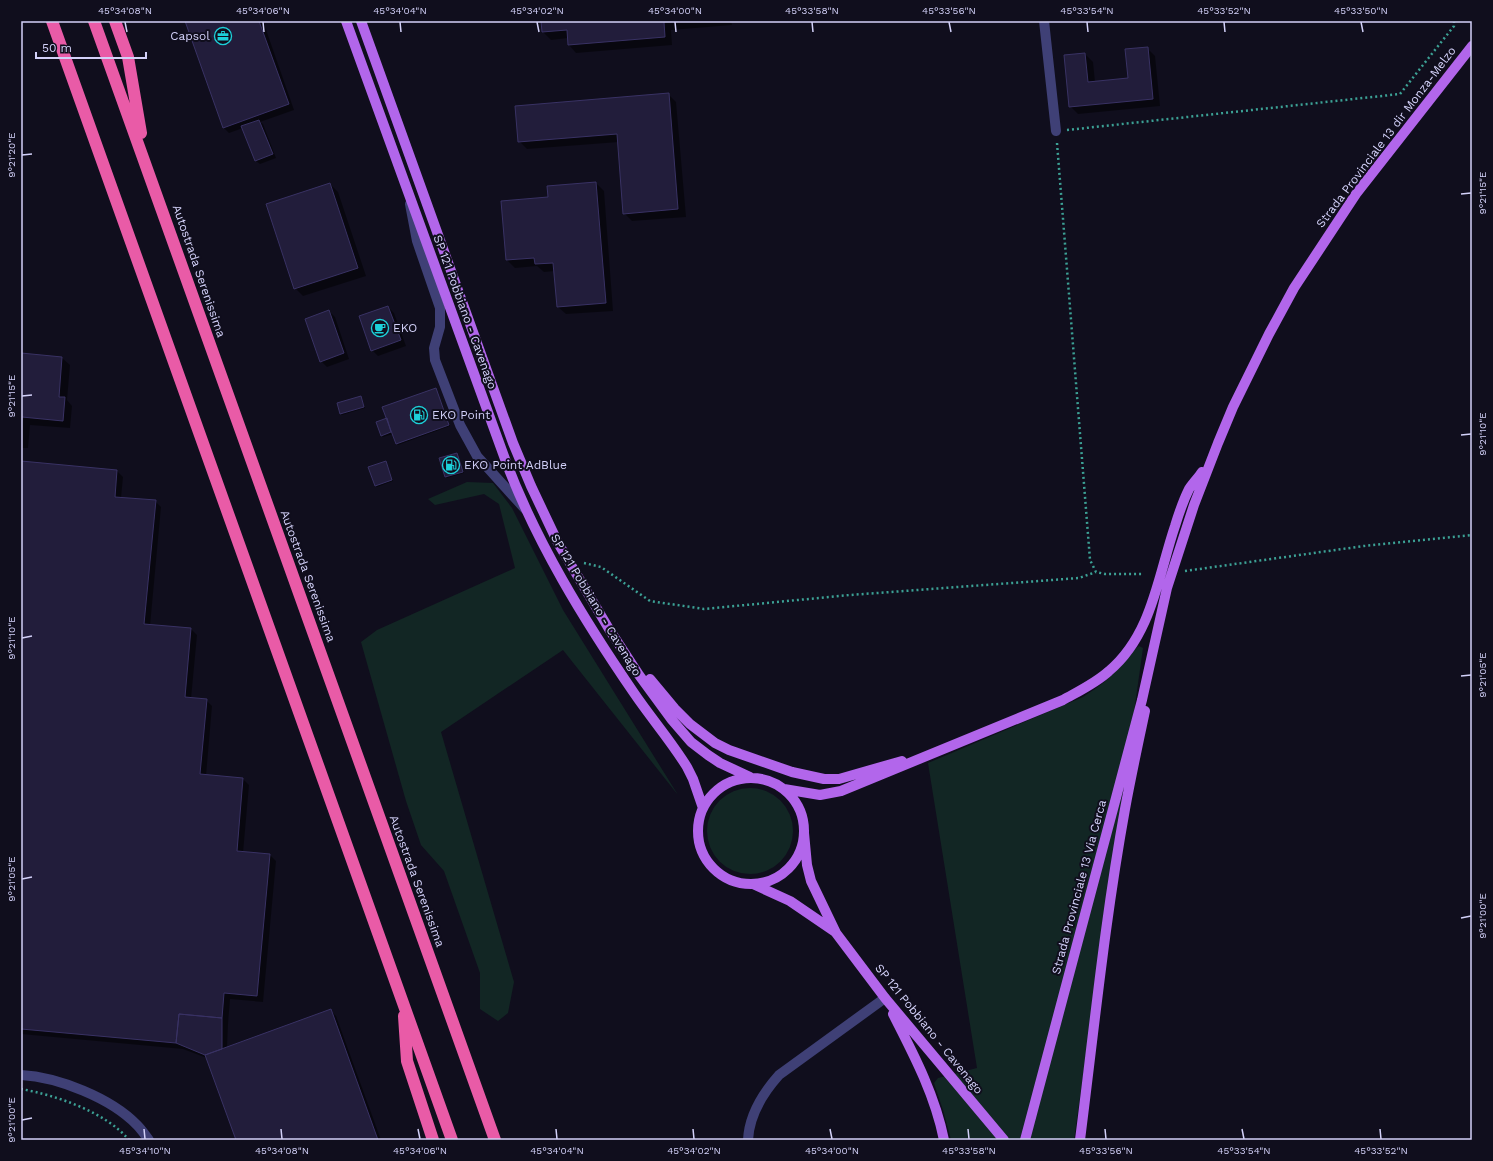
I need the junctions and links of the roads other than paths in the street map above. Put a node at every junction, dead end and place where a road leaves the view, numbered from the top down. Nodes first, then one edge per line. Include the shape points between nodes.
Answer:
1 (52, 21) edge
2 (94, 21) edge
3 (115, 21) edge
4 (346, 21) edge
5 (362, 21) edge
6 (1044, 21) edge
7 (1472, 46) edge
8 (1056, 131) road end
9 (146, 164) junction
10 (408, 194) junction
11 (1211, 461) junction
12 (527, 512) junction
13 (609, 629) junction
14 (1155, 640) junction
15 (925, 756) junction
16 (750, 778) junction
17 (784, 789) junction
18 (703, 808) junction
19 (804, 834) junction
20 (753, 884) junction
21 (836, 933) junction
22 (885, 998) junction
23 (404, 1003) junction
24 (21, 1075) edge
25 (1026, 1136) edge
26 (149, 1140) edge
27 (433, 1140) edge
28 (452, 1140) edge
29 (495, 1140) edge
30 (748, 1140) edge
31 (944, 1140) edge
32 (1004, 1140) edge
33 (1080, 1140) edge

1 - 23 highway
2 - 9 highway, Autostrada Serenissima
3 - 9 highway via 128,57
4 - 10 main road, SP 121 Pobbiano - Cavenago
5 - 13 main road, SP 121 Pobbiano - Cavenago via 513,443 536,498
6 - 8 street
7 - 11 main road, Strada Provinciale 13 dir Monza-Melzo via 1356,194 1294,288 1233,407
9 - 29 highway, Autostrada Serenissima
10 - 12 main road, SP 121 Pobbiano - Cavenago via 508,468
10 - 12 street via 417,241 440,308 440,327 434,348 438,366 460,425 482,462
11 - 14 main road, Strada Provinciale 13 dir Monza-Melzo via 1167,588
11 - 15 main road via 1190,489 1182,505 1144,625 1116,665 1095,682 1063,700
12 - 18 main road, SP 121 Pobbiano - Cavenago via 560,575 605,648 687,767
13 - 15 main road via 627,647 674,709 702,734 729,750 792,772 824,779 844,778
13 - 16 main road, SP 121 Pobbiano - Cavenago via 643,681 684,735 720,763
14 - 25 main road, Strada Provinciale 13 Via Cerca via 1142,700
14 - 33 main road via 1149,694 1127,797 1114,881
15 - 17 main road via 835,793 818,794
16 - 17 main road, SP 121 Pobbiano - Cavenago via 769,781
16 - 18 main road, SP 121 Pobbiano - Cavenago via 736,780 721,787
17 - 19 main road, SP 121 Pobbiano - Cavenago via 799,808 804,820
18 - 20 main road, SP 121 Pobbiano - Cavenago via 698,834 708,862 714,870 729,880
19 - 20 main road, SP 121 Pobbiano - Cavenago via 800,852 789,868 770,881
19 - 21 main road, SP 121 Pobbiano - Cavenago via 811,881
20 - 21 main road, SP 121 Pobbiano - Cavenago via 790,901
21 - 22 main road, SP 121 Pobbiano - Cavenago
22 - 30 street via 779,1075 755,1111
22 - 31 main road via 928,1086
22 - 32 main road, SP 121 Pobbiano - Cavenago
23 - 27 highway via 407,1061
23 - 28 highway
24 - 26 street via 36,1076 93,1095 137,1125

